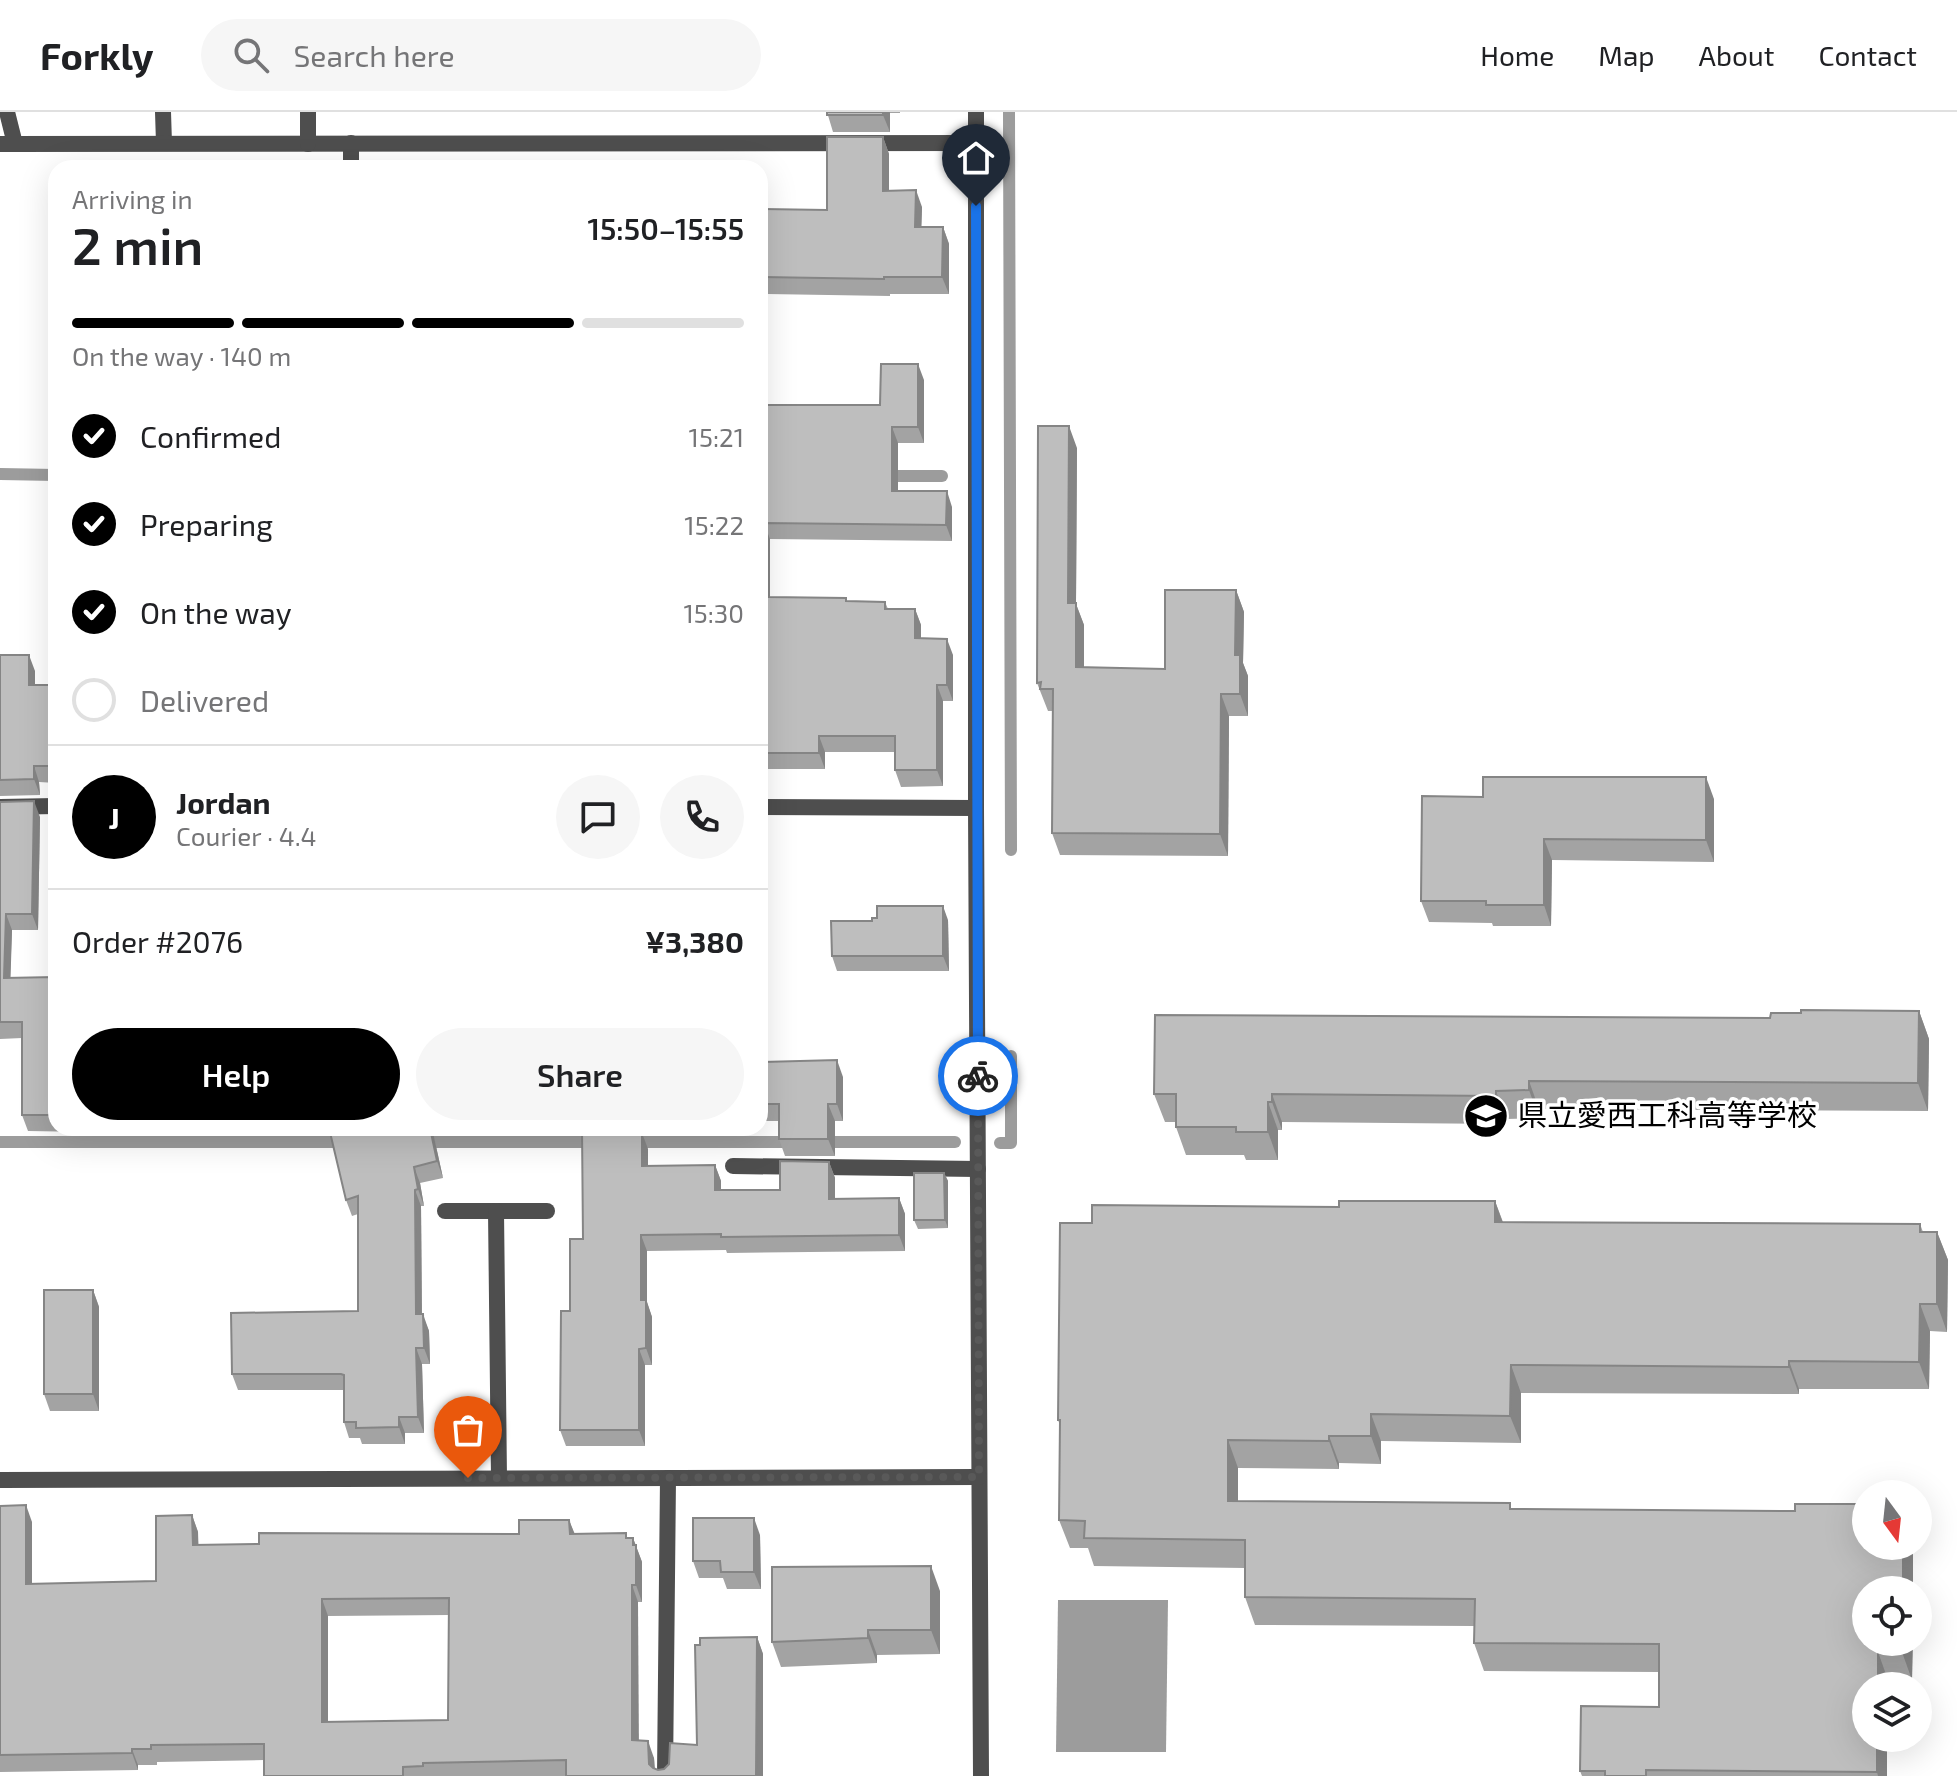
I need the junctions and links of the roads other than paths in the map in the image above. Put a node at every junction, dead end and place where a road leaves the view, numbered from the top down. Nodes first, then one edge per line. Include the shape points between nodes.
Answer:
1 (7, 112) edge
2 (163, 112) edge
3 (308, 112) edge
4 (976, 112) edge
5 (164, 143) junction
6 (351, 143) junction
7 (976, 143) junction
8 (8, 144) edge
9 (308, 144) junction
10 (351, 160) edge
11 (48, 806) edge
12 (0, 807) edge
13 (768, 807) edge
14 (976, 808) junction
15 (733, 1166) dead end
16 (978, 1169) junction
17 (445, 1211) dead end
18 (496, 1211) junction
19 (547, 1211) dead end
20 (979, 1477) junction
21 (499, 1478) junction
22 (668, 1478) junction
23 (0, 1480) edge
24 (665, 1776) edge
25 (981, 1776) edge

1 - 8 street
2 - 5 street
3 - 9 street
4 - 7 street
5 - 8 street
5 - 9 street
6 - 7 street
6 - 9 street
6 - 10 street
7 - 14 street
11 - 12 street
13 - 14 street
14 - 16 street
15 - 16 street
16 - 20 street
17 - 18 street
18 - 19 street
18 - 21 street
20 - 22 street
20 - 25 street
21 - 22 street
21 - 23 street
22 - 24 street

